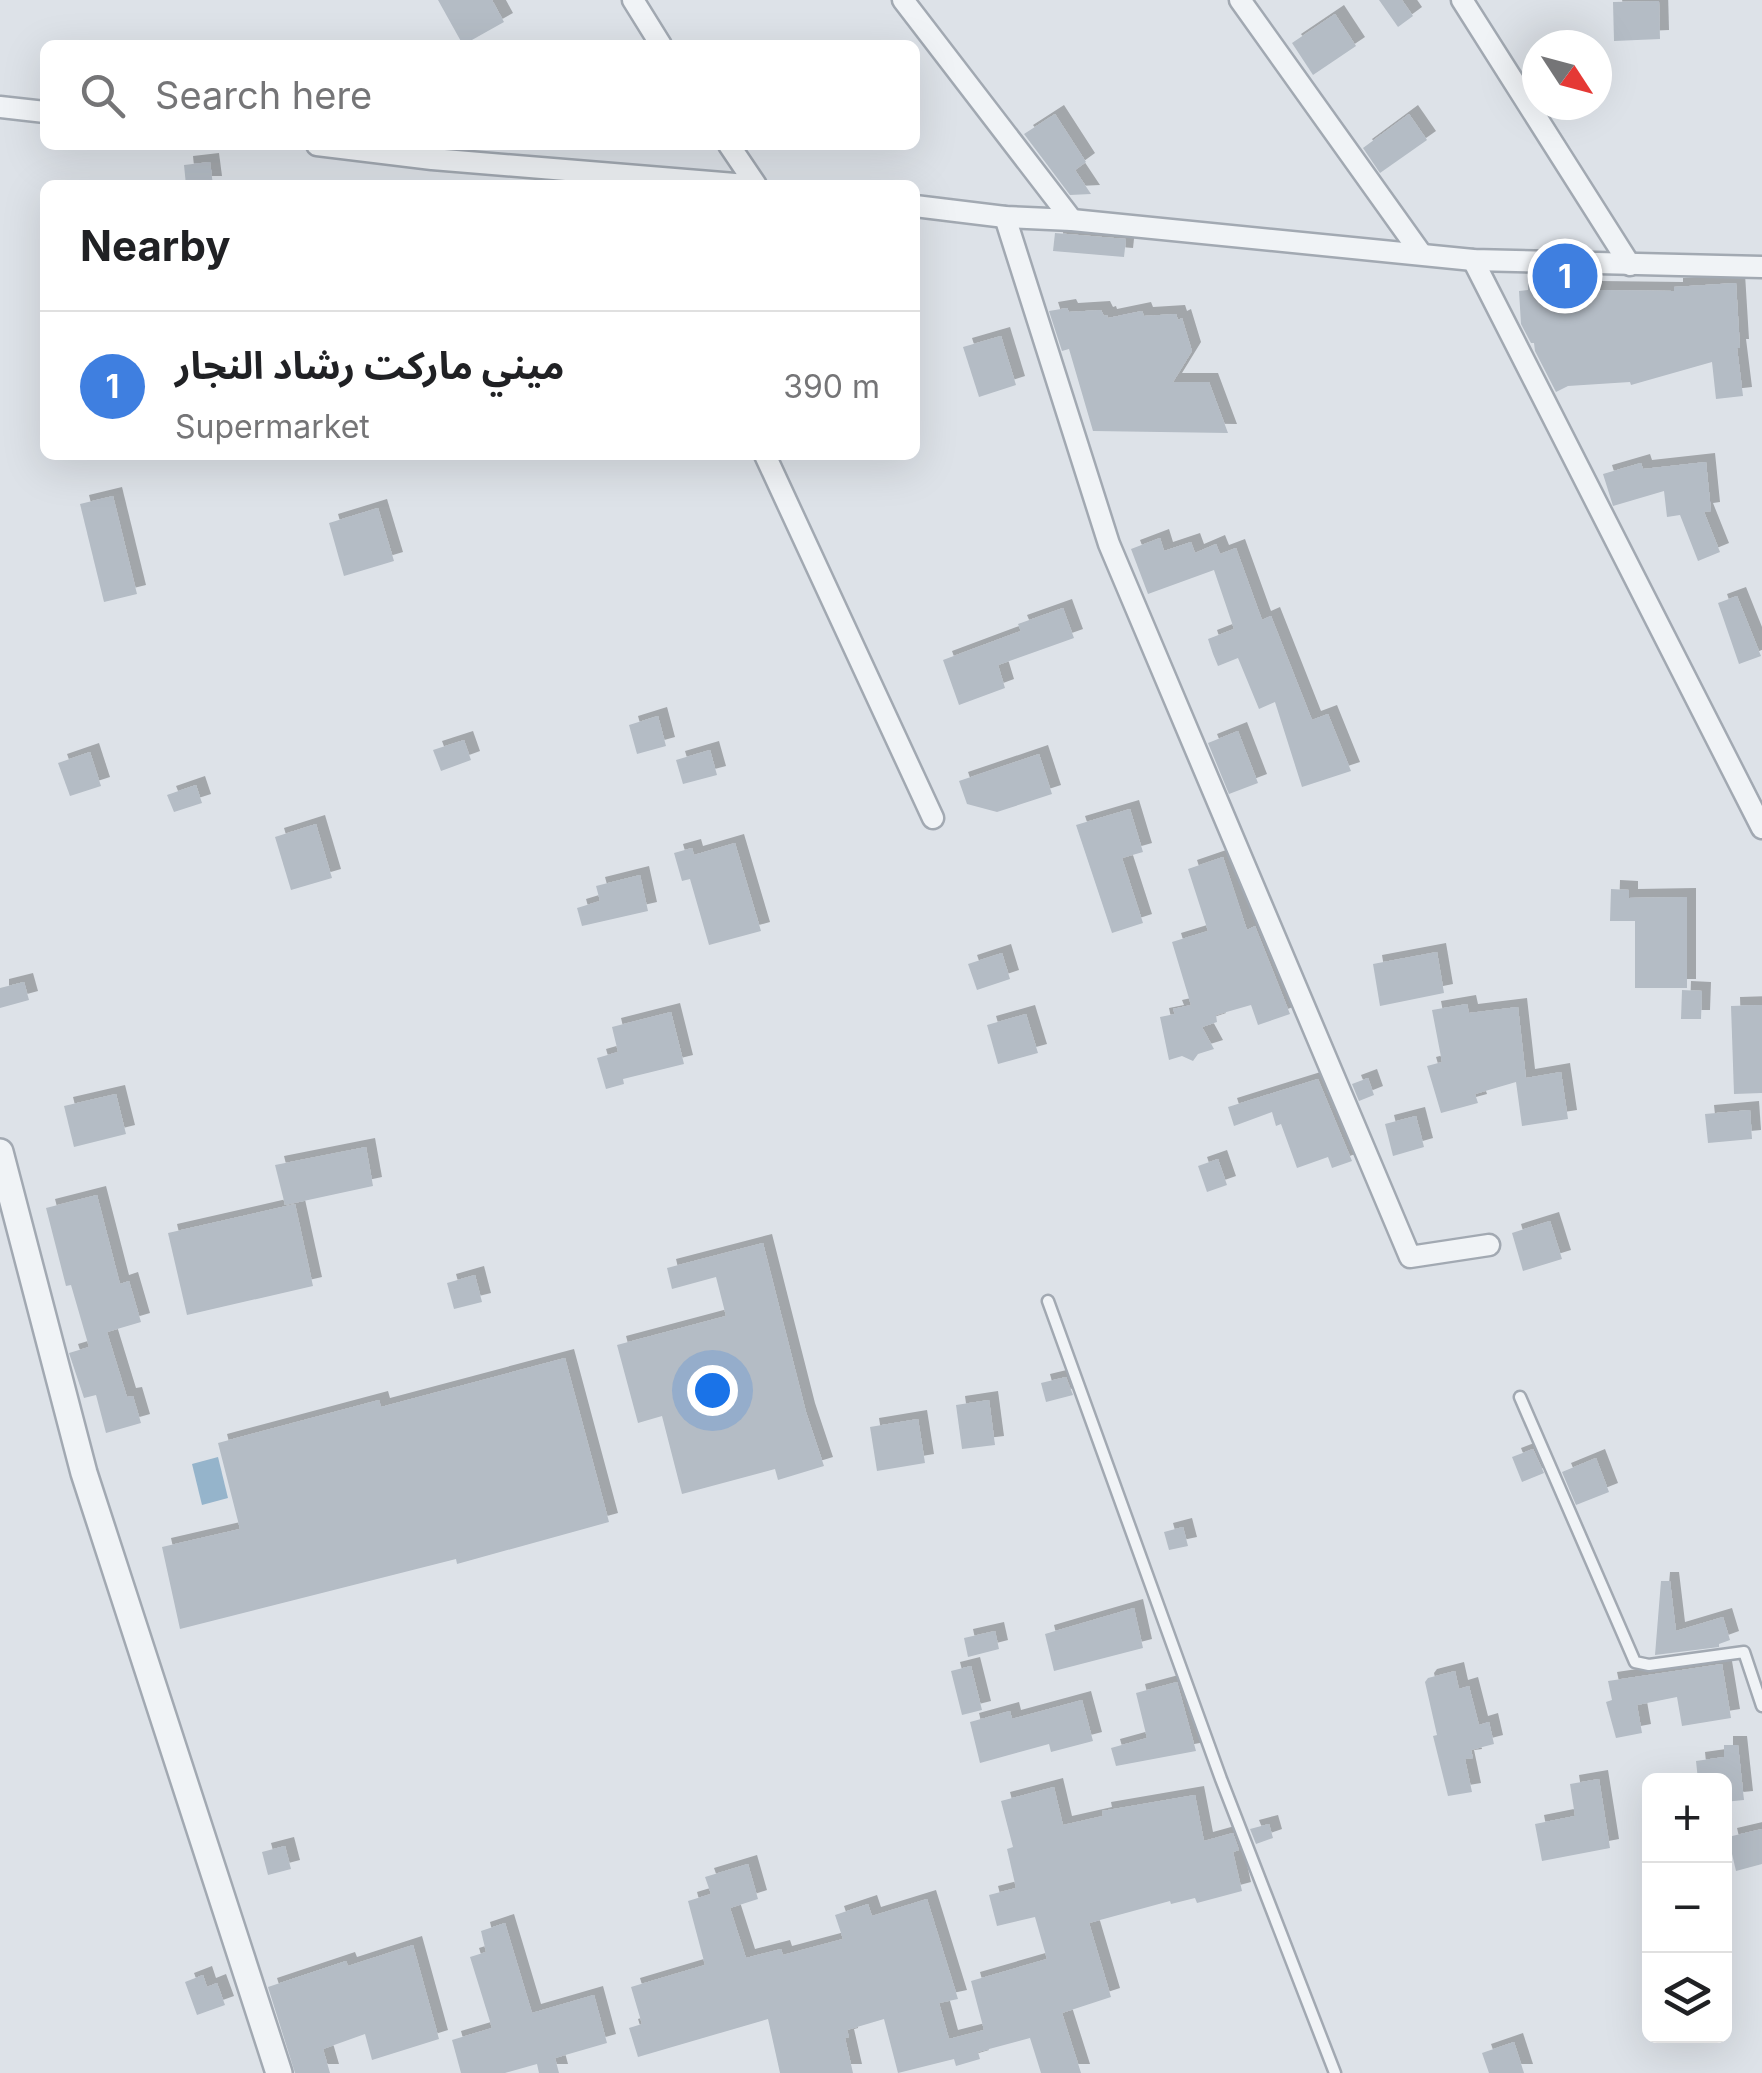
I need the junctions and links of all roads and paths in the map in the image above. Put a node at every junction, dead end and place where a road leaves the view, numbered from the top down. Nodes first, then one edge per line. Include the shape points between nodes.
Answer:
1 (633, 0) edge
2 (903, 0) edge
3 (1240, 0) edge
4 (1462, 0) edge
5 (659, 40) edge
6 (0, 107) edge
7 (40, 111) edge
8 (358, 150) edge
9 (732, 150) edge
10 (686, 180) edge
11 (753, 180) edge
12 (920, 207) edge
13 (1005, 217) junction
14 (1072, 220) junction
15 (1420, 252) junction
16 (1472, 260) junction
17 (1630, 265) junction
18 (1762, 266) edge
19 (767, 460) edge
20 (933, 818) dead end
21 (1762, 828) edge
22 (0, 1152) edge
23 (1489, 1245) dead end
24 (1048, 1301) dead end
25 (1520, 1398) dead end
26 (1762, 1706) edge
27 (279, 2073) edge
28 (1335, 2073) edge

1 - 5 street
2 - 14 street
3 - 15 street
4 - 17 street
6 - 7 street
8 - 10 street
9 - 11 street
12 - 13 street
13 - 14 street
13 - 23 street via 1109,544 1410,1257
14 - 15 street
15 - 16 street
16 - 17 street
16 - 21 street
17 - 18 street
19 - 20 street
22 - 27 street via 84,1474
24 - 28 lane via 1220,1779
25 - 26 lane via 1635,1662 1744,1652

